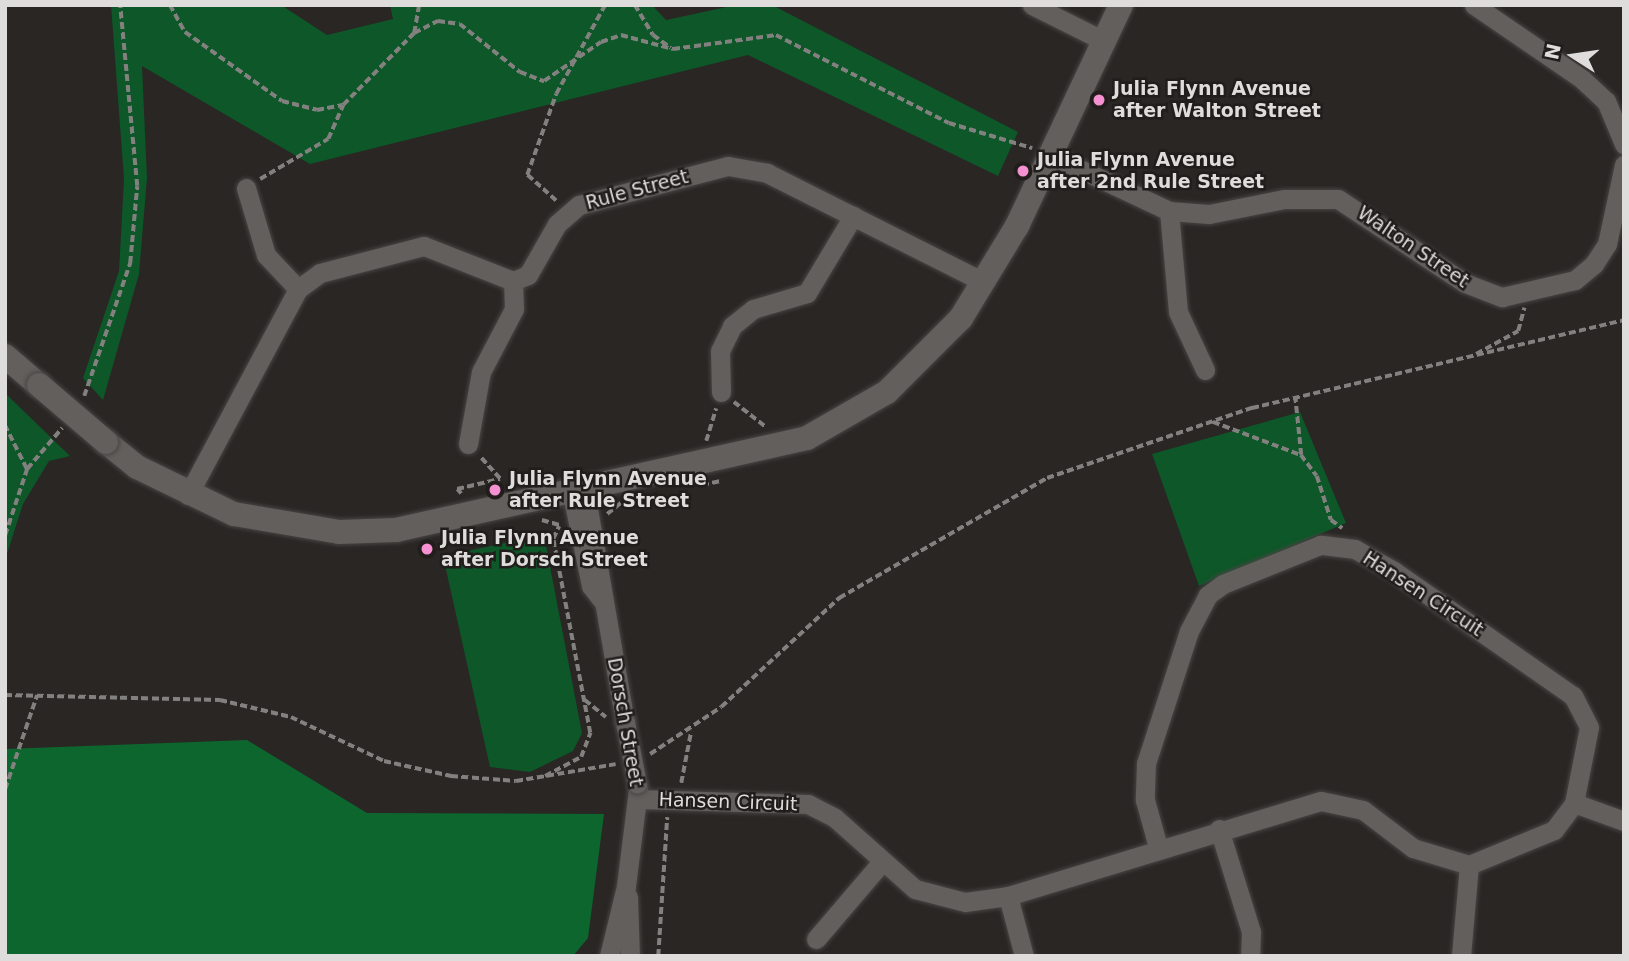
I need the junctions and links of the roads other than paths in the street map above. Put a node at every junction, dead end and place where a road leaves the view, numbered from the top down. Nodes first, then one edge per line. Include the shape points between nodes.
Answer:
1 (1032, 5) edge
2 (1121, 5) edge
3 (1474, 5) edge
4 (1501, 13) edge
5 (1104, 41) junction
6 (1624, 144) edge
7 (1040, 150) junction
8 (1623, 176) edge
9 (246, 188) road end
10 (1169, 211) junction
11 (853, 216) junction
12 (513, 281) junction
13 (984, 282) junction
14 (298, 289) junction
15 (5, 356) edge
16 (1205, 370) dead end
17 (721, 392) dead end
18 (468, 444) road end
19 (578, 492) junction
20 (188, 495) junction
21 (638, 792) junction
22 (1574, 803) junction
23 (1624, 821) edge
24 (1219, 829) junction
25 (1158, 846) junction
26 (881, 863) junction
27 (1469, 865) junction
28 (626, 886) junction
29 (1007, 896) junction
30 (816, 939) dead end
31 (610, 956) edge
32 (630, 956) edge
33 (1024, 956) edge
34 (1250, 956) edge
35 (1461, 956) edge

1 - 5 street
2 - 5 street
3 - 4 street
4 - 6 street via 1606,101
5 - 7 street
7 - 10 street, Walton Street
7 - 13 street
8 - 10 street, Walton Street via 1607,244 1594,264 1575,280 1523,292 1482,292 1338,199 1283,198 1209,214
9 - 14 street via 266,255
10 - 16 street via 1178,312
11 - 12 street, Rule Street via 767,173 728,166 568,211 528,275
11 - 13 street, Rule Street
11 - 17 street via 807,293 753,309 733,326 720,351
12 - 14 street via 424,246 320,273
12 - 18 street via 514,309 481,372
13 - 19 street via 927,355 847,419 766,452
14 - 20 street
15 - 20 street, bridge via 106,442
19 - 20 street via 396,530 338,532 289,527
19 - 21 street, Dorsch Street, bridge via 591,586 602,600
21 - 26 street, Hansen Circuit via 808,804 835,818
21 - 28 street, Dorsch Street
22 - 23 street
22 - 25 street, Hansen Circuit via 1590,744 1589,727 1573,695 1394,570 1355,549 1320,545 1223,584 1195,619 1146,763 1145,800
22 - 27 street, Hansen Circuit via 1554,830
24 - 25 street, Hansen Circuit
24 - 27 street, Hansen Circuit via 1321,801 1363,810 1413,848
24 - 34 street via 1251,932
25 - 29 street, Hansen Circuit
26 - 29 street, Hansen Circuit via 939,899
26 - 30 street
27 - 35 street
28 - 31 street, Dorsch Street
28 - 32 street, Dorsch Street
29 - 33 street

